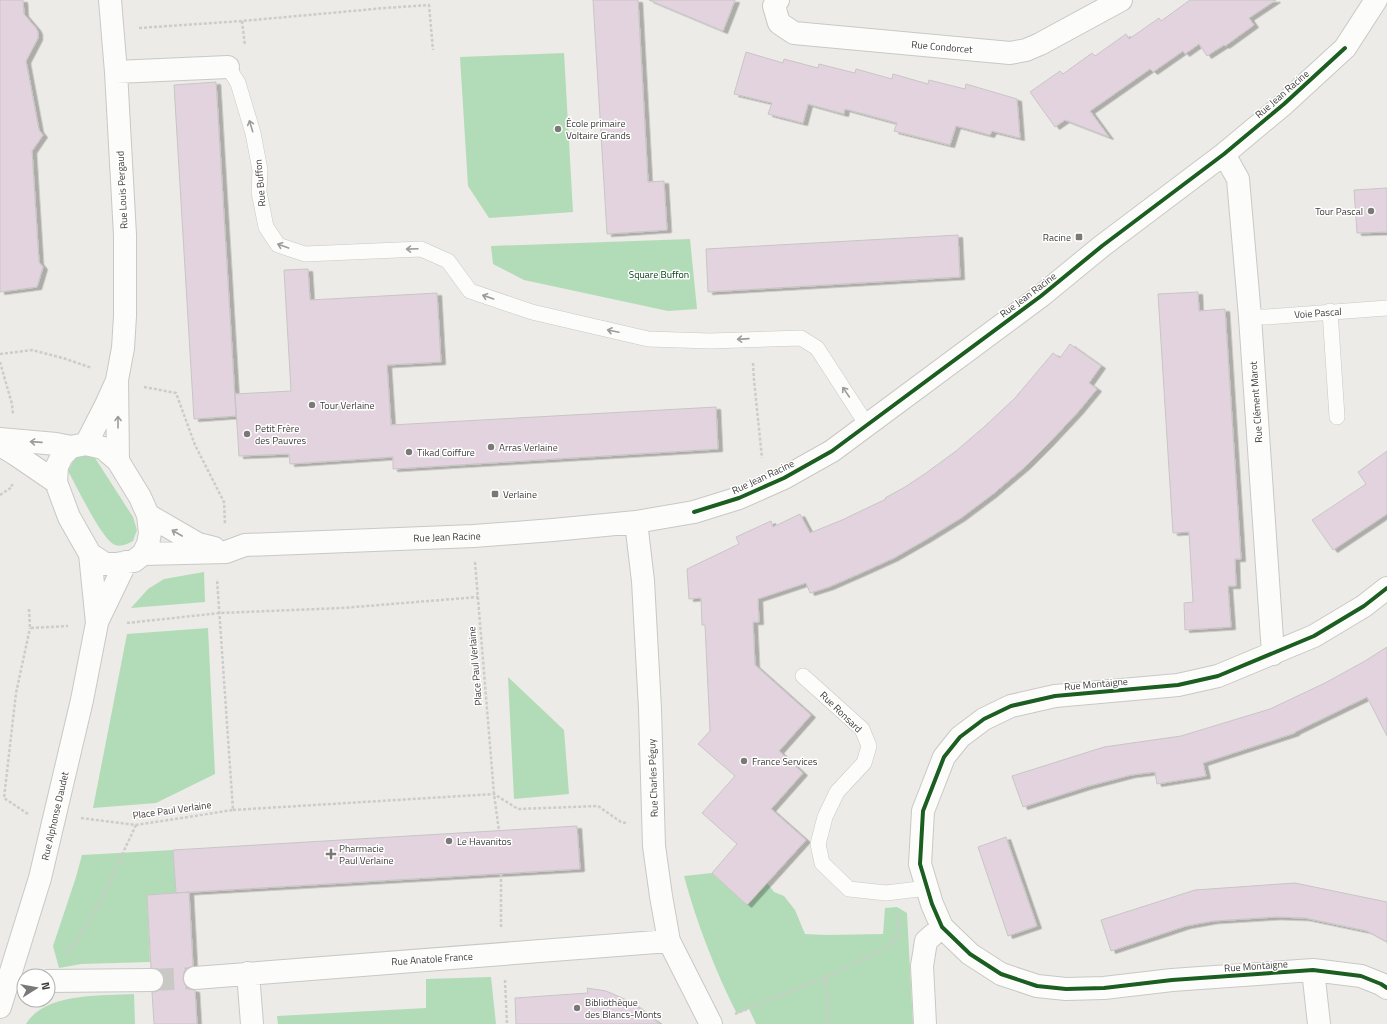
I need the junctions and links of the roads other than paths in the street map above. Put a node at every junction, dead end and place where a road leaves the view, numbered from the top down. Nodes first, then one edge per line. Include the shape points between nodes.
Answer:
1 (778, 0) edge
2 (1121, 0) edge
3 (1376, 0) edge
4 (111, 9) edge
5 (228, 67) joint
6 (116, 72) junction
7 (1224, 154) junction
8 (1387, 308) edge
9 (1330, 312) junction
10 (1250, 317) junction
11 (117, 380) junction
12 (1337, 417) dead end
13 (867, 425) junction
14 (0, 439) edge
15 (0, 445) edge
16 (78, 446) junction
17 (118, 461) junction
18 (56, 482) junction
19 (148, 515) junction
20 (636, 522) junction
21 (226, 552) junction
22 (90, 554) junction
23 (135, 558) junction
24 (1387, 588) edge
25 (97, 623) junction
26 (1273, 654) junction
27 (803, 676) dead end
28 (927, 888) junction
29 (942, 927) junction
30 (669, 941) junction
31 (1313, 970) junction
32 (248, 973) junction
33 (11, 977) edge
34 (195, 978) tunnel mouth
35 (152, 980) tunnel mouth
36 (56, 981) edge
37 (1387, 988) edge
38 (0, 1007) edge
39 (709, 1022) edge
40 (252, 1024) edge
41 (925, 1024) edge
42 (1319, 1024) edge

1 - 2 street, Rue Condorcet via 774,6 779,23 794,33 1010,53 1040,44
3 - 7 street, Rue Jean Racine via 1345,48
4 - 6 street, Rue Louis Pergaud
5 - 6 street
13 -> 5 lane, Rue Buffon via 817,348 801,338 710,342 648,338 532,312 470,291 448,261 421,249 305,254 278,245 266,227 258,192 260,170 253,134 238,83
6 - 11 street, Rue Louis Pergaud via 125,235 125,316
7 - 10 street, Rue Clément Marot via 1238,179
7 - 13 street, Rue Jean Racine via 1102,246 1041,296
8 - 9 lane, Voie Pascal
9 - 10 lane, Voie Pascal
9 - 12 lane
10 - 26 street, Rue Clément Marot
11 - 16 street, Rue Louis Pergaud via 106,405
17 -> 11 street, Rue Louis Pergaud
13 - 20 street, Rue Jean Racine via 832,451 784,478 739,498 694,512
16 -> 14 street
15 - 18 street
16 - 17 street via 103,448
16 - 18 street via 62,456 57,466
17 - 19 street via 140,496
18 - 22 street via 69,517
21 -> 19 street via 198,544
19 - 23 street via 148,544
20 - 21 street, Rue Jean Racine via 474,536 245,545
20 - 30 street, Rue Charles Péguy via 643,581 654,846
21 - 23 street, Rue Jean Racine
22 - 23 street via 104,564 116,564
22 - 25 street, Rue Alphonse Daudet
23 - 25 street, Rue Alphonse Daudet
24 - 26 street, Rue Montaigne via 1364,606 1314,636
25 - 33 street, Rue Alphonse Daudet via 56,815
26 - 28 street, Rue Montaigne via 1218,676 1178,685 1055,696 1011,706 984,719 960,737 944,757 923,811 920,864
27 - 28 lane, Rue Ronsard via 862,729 869,746 864,763 837,792 825,817 818,844 822,863 849,890 886,893
28 - 29 street, Rue Montaigne
29 - 31 street, Rue Montaigne via 970,954 1001,974 1037,986 1066,990
29 - 41 street via 926,941 922,966
30 - 32 street, Rue Anatole France
30 - 39 street, Rue Charles Péguy
31 - 37 street, Rue Montaigne via 1361,976
31 - 42 street
32 - 34 street, Rue Anatole France
32 - 40 street
33 - 38 street, Rue Alphonse Daudet
35 - 36 street

